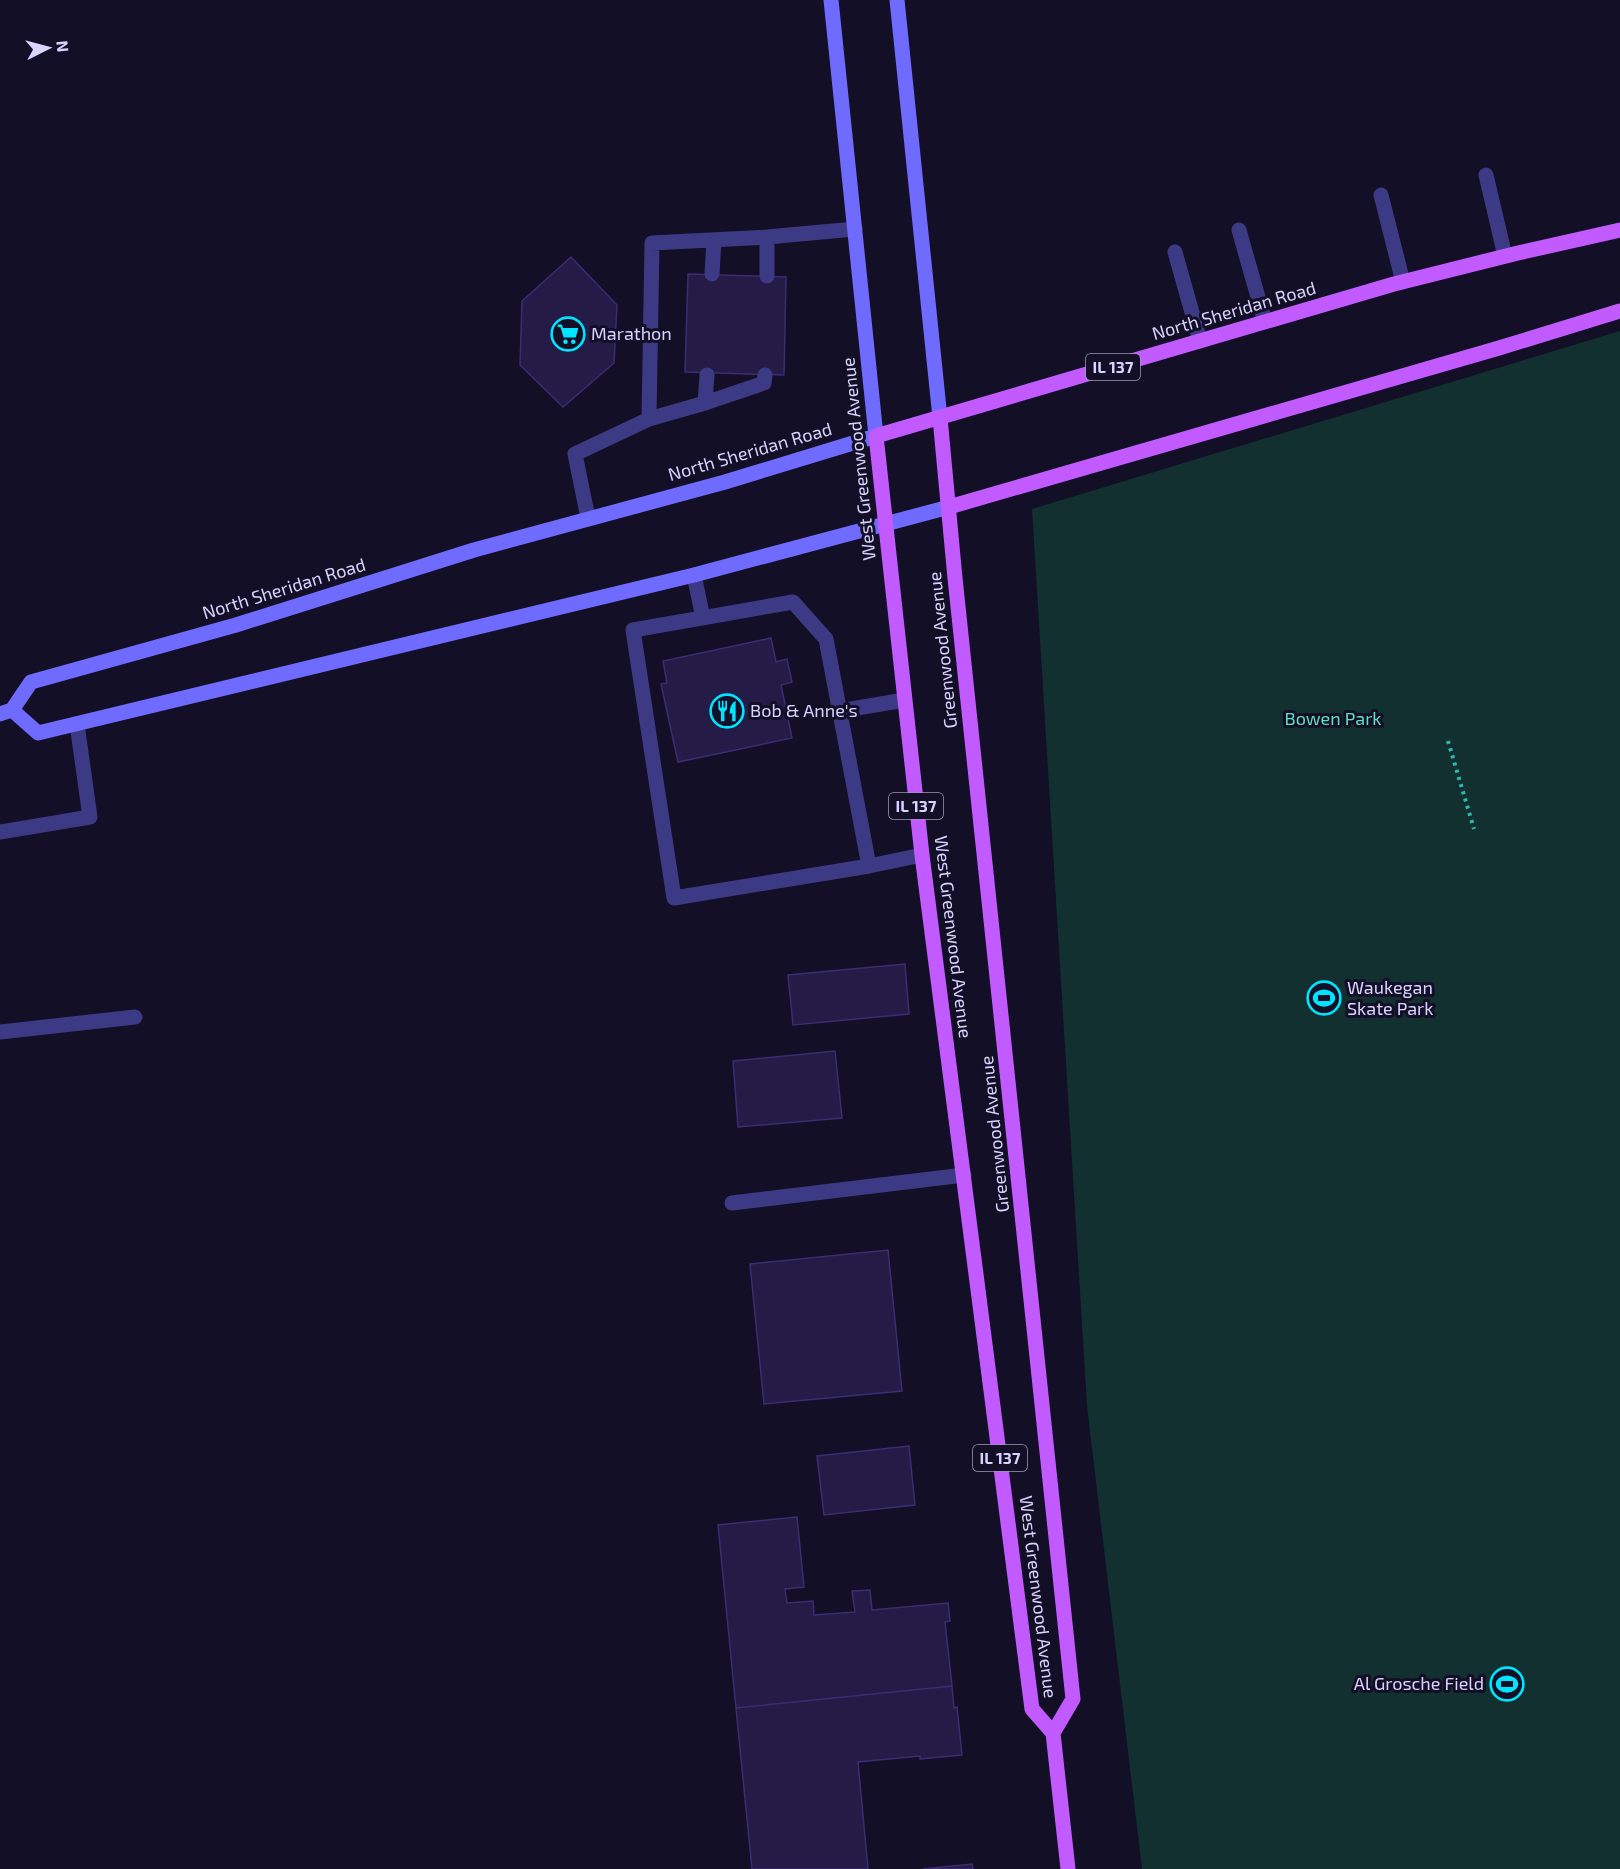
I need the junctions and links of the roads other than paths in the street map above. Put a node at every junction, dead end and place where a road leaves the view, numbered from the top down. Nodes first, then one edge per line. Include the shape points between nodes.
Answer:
1 (831, 0) edge
2 (897, 0) edge
3 (1486, 175) dead end
4 (1381, 195) dead end
5 (855, 229) junction
6 (1239, 230) dead end
7 (1620, 230) edge
8 (767, 237) junction
9 (714, 240) junction
10 (1175, 252) dead end
11 (1505, 256) junction
12 (712, 274) dead end
13 (766, 276) dead end
14 (1403, 282) junction
15 (1620, 311) edge
16 (1265, 322) junction
17 (1200, 341) junction
18 (707, 375) dead end
19 (765, 375) dead end
20 (705, 403) junction
21 (940, 418) junction
22 (649, 419) junction
23 (876, 436) junction
24 (949, 507) junction
25 (588, 518) junction
26 (885, 524) junction
27 (694, 575) junction
28 (703, 618) junction
29 (904, 700) junction
30 (840, 711) junction
31 (6, 712) edge
32 (77, 724) junction
33 (0, 832) edge
34 (922, 855) junction
35 (869, 866) junction
36 (135, 1017) dead end
37 (0, 1032) edge
38 (964, 1174) junction
39 (732, 1203) dead end
40 (1053, 1733) junction
41 (1068, 1869) edge

1 - 5 main road, West Greenwood Avenue
2 - 21 main road
3 - 11 lane
4 - 14 lane
5 - 8 lane
5 - 23 main road, West Greenwood Avenue
6 - 16 lane
7 - 11 main road, North Sheridan Road / IL 137
8 - 9 lane
8 - 13 lane
9 - 12 lane
9 - 22 lane via 652,243
10 - 17 lane
11 - 14 main road, North Sheridan Road / IL 137
14 - 16 main road, North Sheridan Road / IL 137
15 - 24 main road, North Sheridan Road
16 - 17 main road, North Sheridan Road / IL 137
17 - 21 main road, North Sheridan Road / IL 137
18 - 20 lane
19 - 20 lane via 764,383
20 - 22 lane
21 - 23 main road, North Sheridan Road / IL 137
21 - 24 main road, Greenwood Avenue
22 - 25 lane via 574,454
23 - 25 main road, North Sheridan Road
23 - 26 main road, West Greenwood Avenue / IL 137
24 - 26 main road, North Sheridan Road
24 - 40 main road, Greenwood Avenue / IL 137 via 1073,1699
25 - 31 main road, North Sheridan Road via 236,625 31,682
26 - 27 main road, North Sheridan Road
26 - 29 main road, West Greenwood Avenue / IL 137
27 - 28 lane
27 - 32 main road, North Sheridan Road
28 - 30 lane via 793,602 826,639
28 - 35 lane via 633,630 674,898
29 - 30 lane
29 - 34 main road, West Greenwood Avenue / IL 137
30 - 35 lane
31 - 32 main road, North Sheridan Road via 38,733
32 - 33 lane via 90,817
34 - 35 lane
34 - 38 main road, West Greenwood Avenue / IL 137
36 - 37 lane
38 - 39 lane
38 - 40 main road, West Greenwood Avenue / IL 137 via 1032,1709
40 - 41 main road

